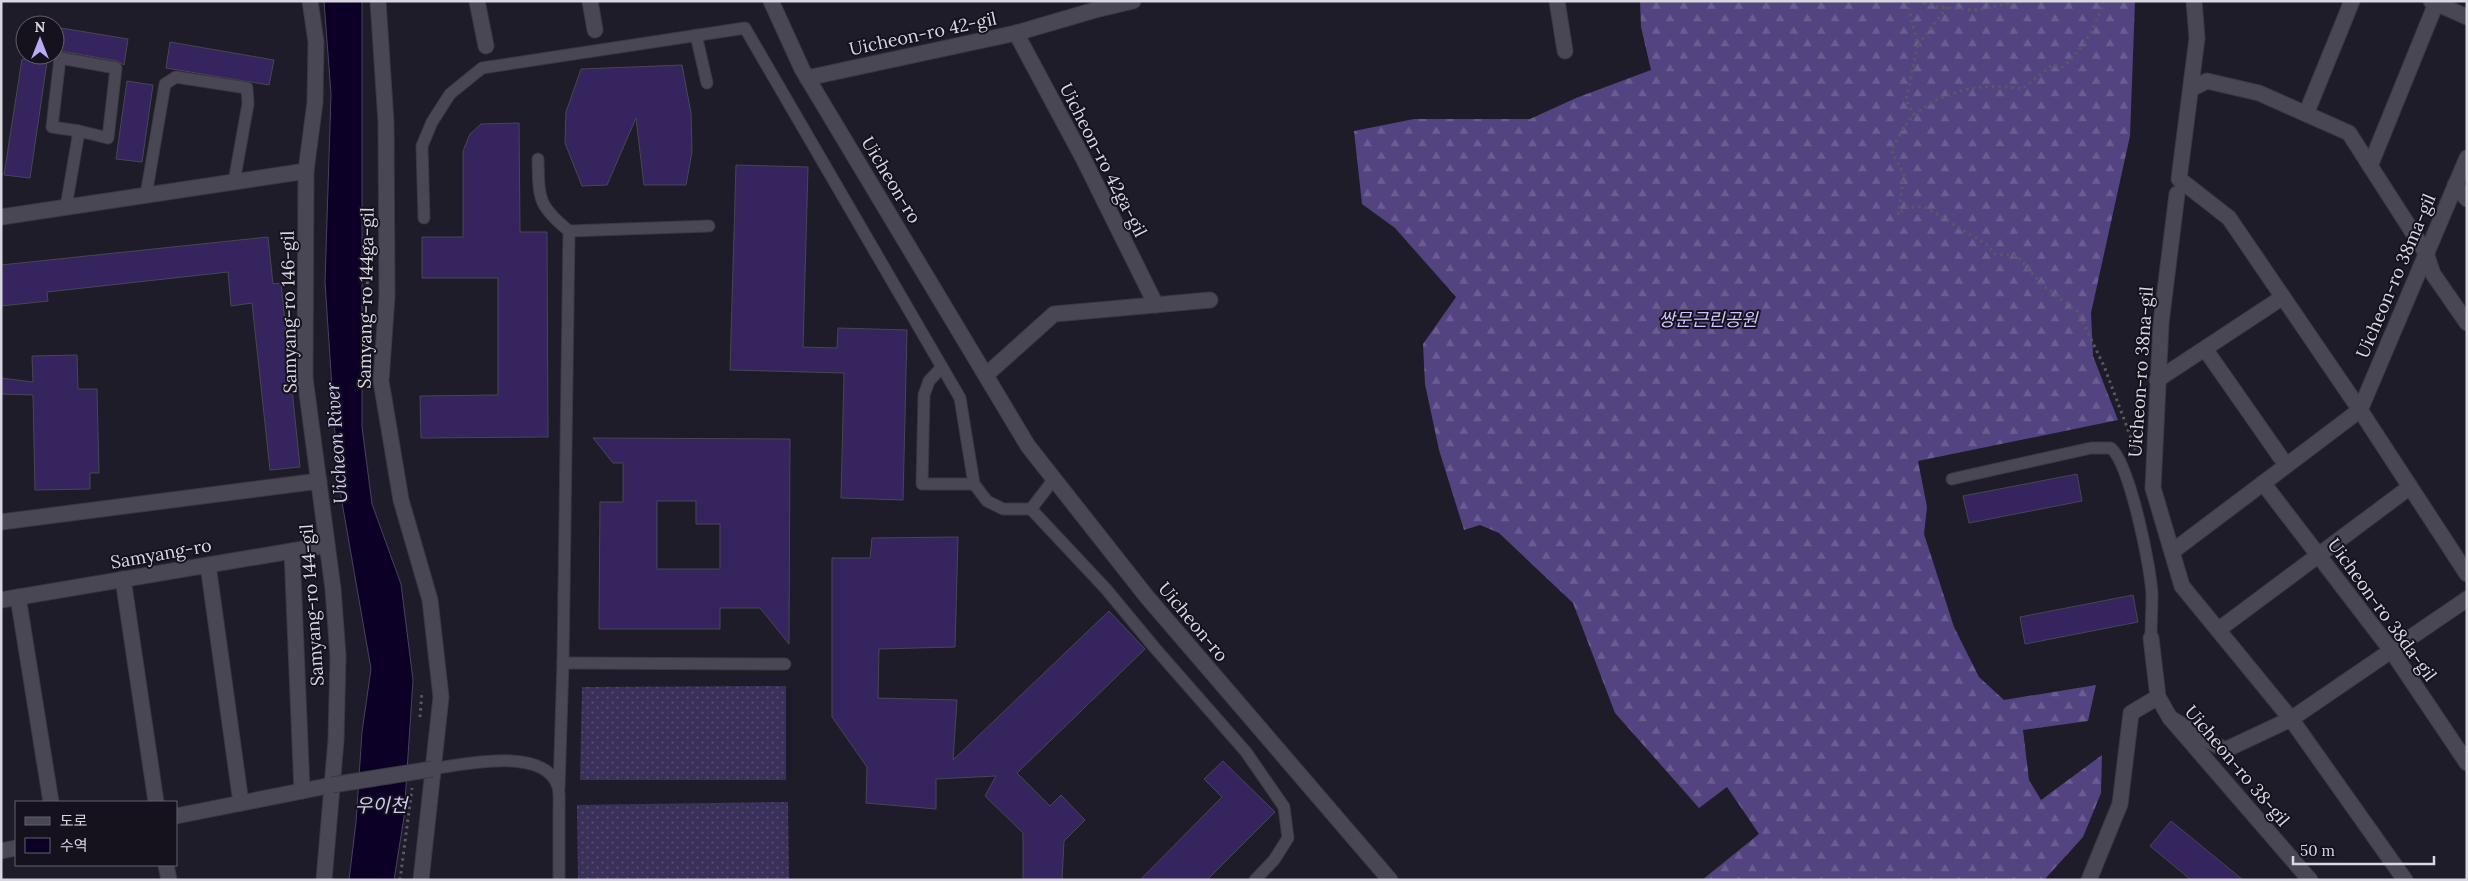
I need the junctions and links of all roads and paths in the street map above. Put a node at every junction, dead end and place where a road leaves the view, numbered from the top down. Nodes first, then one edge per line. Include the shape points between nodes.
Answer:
1 (310, 1) edge
2 (378, 1) edge
3 (477, 1) edge
4 (590, 1) edge
5 (771, 1) edge
6 (1133, 1) edge
7 (1557, 1) edge
8 (1907, 1) edge
9 (1917, 1) edge
10 (2023, 1) edge
11 (2104, 1) edge
12 (2194, 1) edge
13 (2352, 1) edge
14 (2435, 2) edge
15 (1948, 6) junction
16 (2467, 17) edge
17 (595, 30) dead end
18 (1016, 33) junction
19 (696, 36) junction
20 (1918, 45) junction
21 (486, 46) dead end
22 (1565, 52) dead end
23 (807, 78) junction
24 (707, 83) dead end
25 (2191, 88) junction
26 (2306, 114) junction
27 (1914, 115) junction
28 (79, 131) junction
29 (2467, 158) edge
30 (538, 159) dead end
31 (2370, 166) junction
32 (306, 172) junction
33 (234, 182) junction
34 (2455, 185) junction
35 (2177, 194) dead end
36 (146, 195) junction
37 (2467, 199) edge
38 (66, 207) junction
39 (1, 216) edge
40 (424, 218) dead end
41 (709, 226) dead end
42 (569, 230) junction
43 (2426, 253) junction
44 (2283, 297) junction
45 (1210, 300) dead end
46 (1156, 305) junction
47 (2467, 323) edge
48 (2205, 349) junction
49 (942, 367) junction
50 (986, 375) junction
51 (2157, 380) junction
52 (2360, 410) junction
53 (2154, 449) junction
54 (2286, 465) junction
55 (1054, 479) junction
56 (1952, 479) dead end
57 (319, 481) junction
58 (2263, 483) junction
59 (974, 484) junction
60 (2410, 487) junction
61 (1031, 509) junction
62 (1, 522) edge
63 (327, 544) junction
64 (292, 550) junction
65 (2173, 551) junction
66 (2318, 555) junction
67 (208, 565) junction
68 (2467, 574) edge
69 (124, 579) junction
70 (18, 597) junction
71 (2467, 599) edge
72 (1, 600) edge
73 (2218, 630) junction
74 (2151, 638) joint
75 (2391, 650) junction
76 (563, 663) junction
77 (785, 664) dead end
78 (2158, 696) junction
79 (2170, 718) junction
80 (2290, 719) junction
81 (2467, 763) edge
82 (432, 769) junction
83 (332, 785) junction
84 (559, 788) junction
85 (302, 791) junction
86 (51, 801) edge
87 (156, 801) edge
88 (241, 803) junction
89 (178, 816) edge
90 (15, 848) edge
91 (1, 851) edge
92 (166, 866) edge
93 (169, 880) edge
94 (324, 880) edge
95 (420, 880) edge
96 (559, 880) edge
97 (1255, 880) edge
98 (1390, 880) edge
99 (2089, 880) edge
100 (2310, 880) edge
101 (2405, 880) edge

1 - 32 street, Samyang-ro 146-gil via 316,42 315,102
2 - 82 street, Samyang-ro 144ga-gil via 386,122 387,296 381,381 401,500 430,600 441,697
3 - 21 street
4 - 17 street
5 - 23 street, Uicheon-ro
6 - 18 street, Uicheon-ro 42-gil
7 - 22 street
8 - 20 path
9 - 15 path via 1936,7
10 - 15 path via 1976,10
11 - 27 path via 2094,30 2063,67 2052,65 2022,88 2000,85 1972,88 1947,96
12 - 25 street via 2197,38
13 - 26 street
14 - 16 street
14 - 31 street
15 - 20 path
18 - 23 street, Uicheon-ro 42-gil
18 - 46 street, Uicheon-ro 42ga-gil
19 - 24 lane
19 - 40 lane via 482,68 450,94 432,122 422,146
19 - 49 lane via 745,28
20 - 27 path via 1906,100
23 - 50 street, Uicheon-ro
25 - 26 street via 2207,81 2259,93
25 - 44 street via 2179,179 2229,218
26 - 31 street via 2349,134
27 - 53 path via 1891,150 1904,175 1898,215 1906,207 1926,207 1989,246 1994,254 2017,256 2042,286 2078,312 2104,366 2136,451
28 - 28 lane via 108,138 116,68 60,58 52,127
28 - 38 lane
29 - 34 street, Uicheon-ro 38ma-gil
30 - 42 lane via 539,197 550,216
31 - 43 street
32 - 33 street
32 - 57 street, Samyang-ro 146-gil via 305,378
33 - 36 street
33 - 36 lane via 248,104 246,88 176,77 165,84
34 - 37 street
34 - 43 street, Uicheon-ro 38ma-gil
35 - 51 street, Uicheon-ro 38na-gil
36 - 38 street
38 - 39 street
41 - 42 lane
42 - 76 lane
43 - 47 street via 2433,274
43 - 52 street, Uicheon-ro 38ma-gil
44 - 48 street
44 - 52 street
45 - 46 street
46 - 50 street via 1054,314
48 - 51 street
48 - 54 street
49 - 59 lane via 960,398
49 - 59 lane via 930,381 924,395 922,484
50 - 55 street, Uicheon-ro via 1028,446
51 - 53 street, Uicheon-ro 38na-gil
52 - 54 street
52 - 60 street
53 - 65 street, Uicheon-ro 38na-gil via 2153,488
54 - 58 street
55 - 61 lane
55 - 98 street, Uicheon-ro via 1147,597
56 - 74 lane via 2091,448 2111,448 2120,460 2144,545 2152,594
57 - 62 street
57 - 63 street, Samyang-ro 144-gil
58 - 65 street
58 - 66 street, Uicheon-ro 38da-gil
59 - 61 lane via 987,501 1003,509
60 - 66 street
60 - 68 street
61 - 97 lane via 1106,589 1246,752 1284,807 1288,838 1274,860
63 - 64 street, Samyang-ro
63 - 83 street, Samyang-ro 144-gil via 338,656
64 - 67 street, Samyang-ro
64 - 85 street, Samyang-ro 144-gil
65 - 73 street, Uicheon-ro 38na-gil via 2182,586
66 - 73 street
66 - 75 street, Uicheon-ro 38da-gil
67 - 69 street, Samyang-ro
67 - 88 street
69 - 70 street, Samyang-ro
69 - 87 street
70 - 72 street, Samyang-ro
70 - 86 street
71 - 75 street
73 - 80 street, Uicheon-ro 38na-gil
74 - 78 street
75 - 80 street
75 - 81 street, Uicheon-ro 38da-gil
76 - 77 lane
76 - 84 lane
78 - 79 street, Uicheon-ro 38-gil
78 - 99 street via 2131,713 2120,804
79 - 80 street via 2225,750
79 - 100 street, Uicheon-ro 38-gil
80 - 101 street, Uicheon-ro 38na-gil
82 - 83 street, bridge
82 - 84 lane via 527,761 543,767
82 - 95 street, Samyang-ro 144ga-gil
83 - 85 street
83 - 94 street, Samyang-ro 144-gil
84 - 96 lane
85 - 88 street
88 - 89 street
90 - 91 street
92 - 93 street

